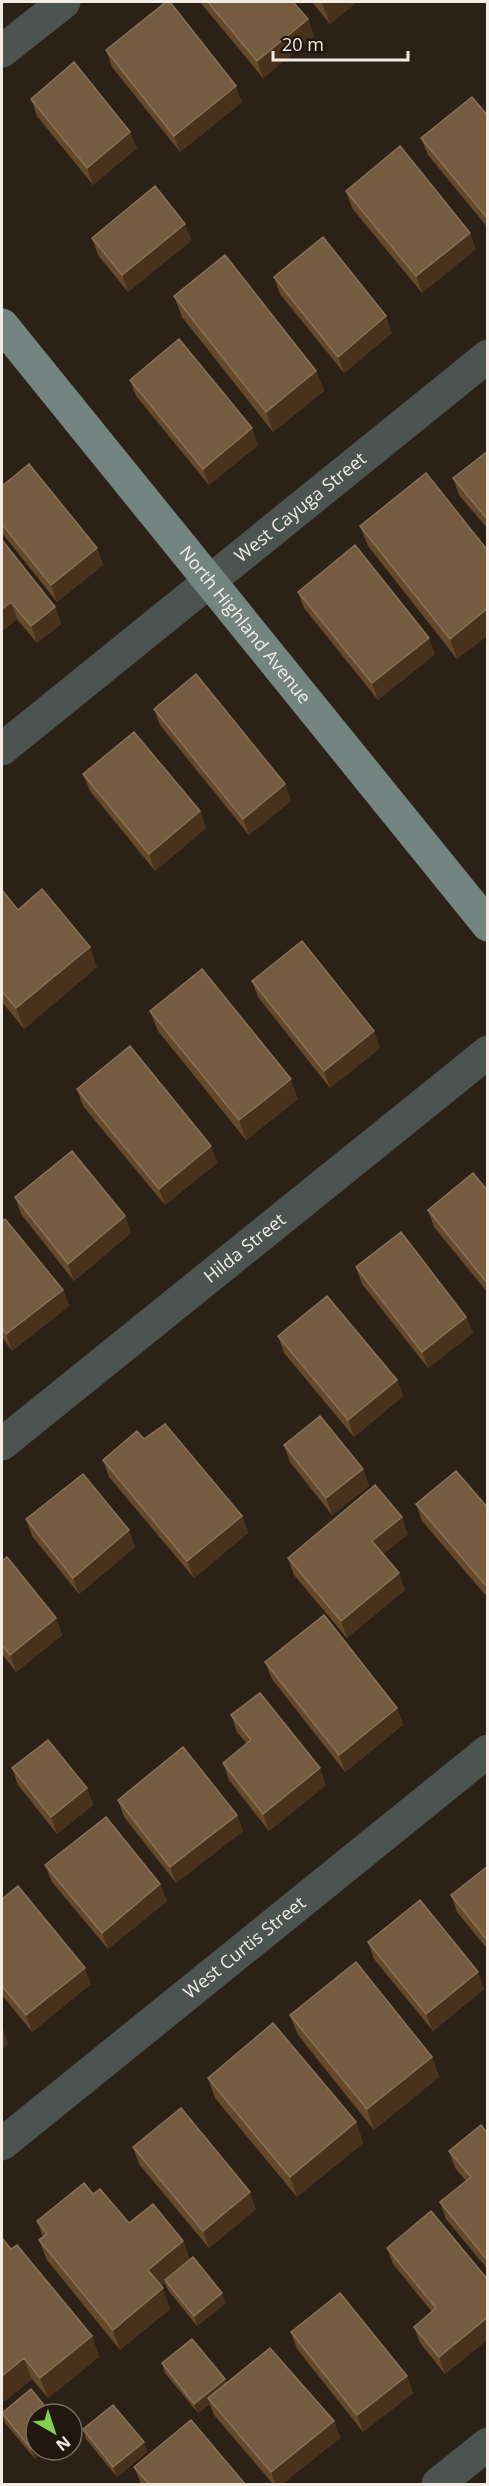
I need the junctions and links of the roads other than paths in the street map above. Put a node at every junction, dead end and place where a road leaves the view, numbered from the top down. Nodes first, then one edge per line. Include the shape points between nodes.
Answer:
1 (64, 2) edge
2 (2, 51) edge
3 (2, 325) edge
4 (488, 356) edge
5 (210, 580) junction
6 (2, 748) edge
7 (488, 925) edge
8 (488, 1052) edge
9 (2, 1444) edge
10 (488, 1752) edge
11 (2, 2144) edge
12 (488, 2444) edge
13 (438, 2484) edge

1 - 2 street
3 - 5 main road, North Highland Avenue
4 - 5 street, West Cayuga Street
5 - 6 street, West Cayuga Street
5 - 7 main road, North Highland Avenue
8 - 9 street, Hilda Street
10 - 11 street, West Curtis Street
12 - 13 street

